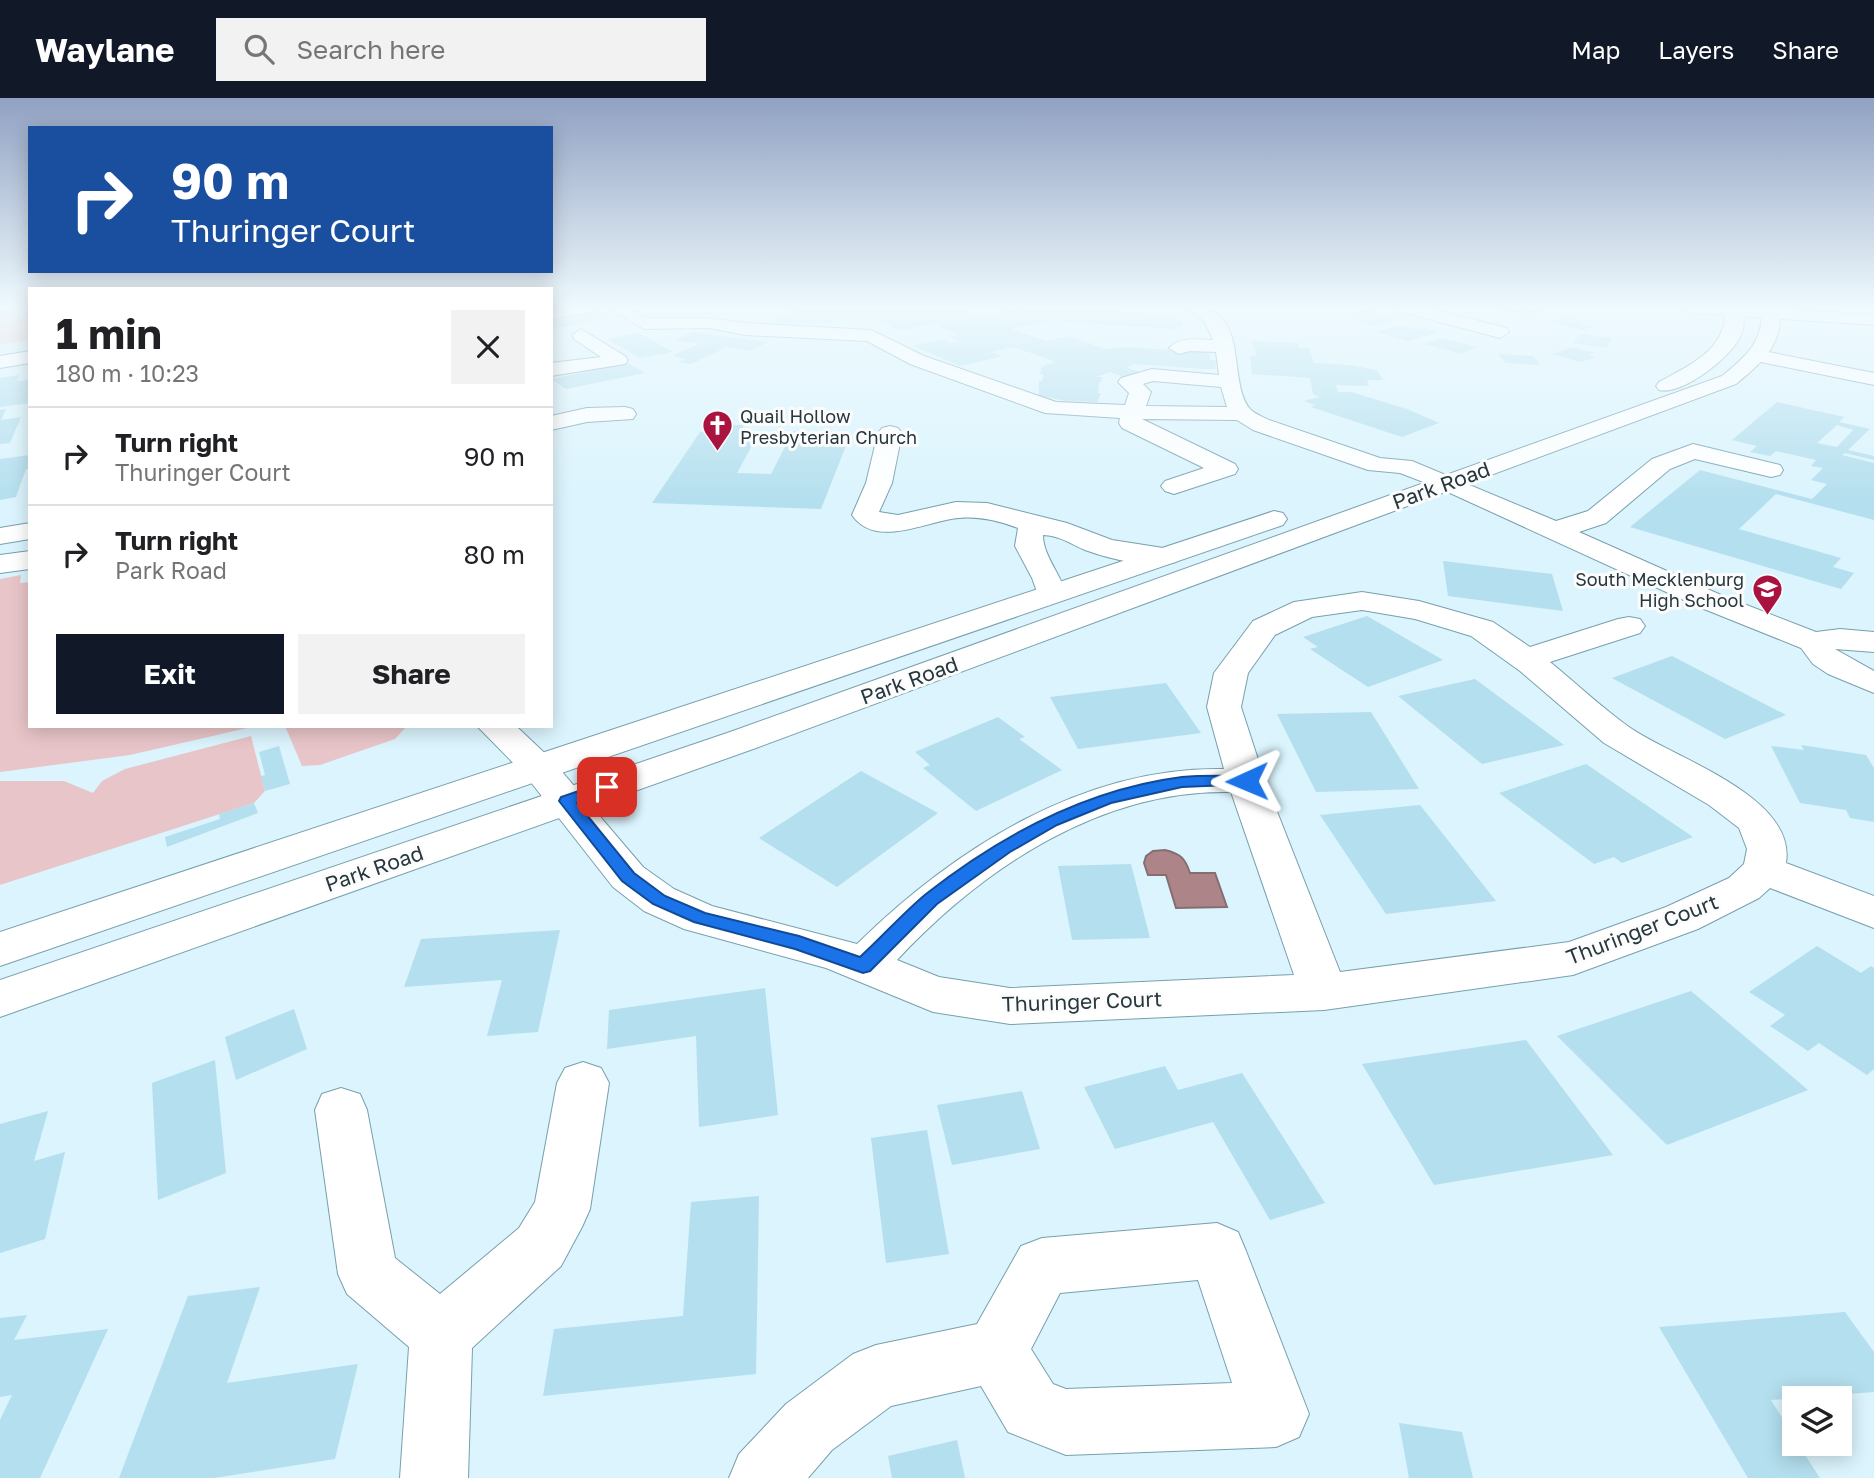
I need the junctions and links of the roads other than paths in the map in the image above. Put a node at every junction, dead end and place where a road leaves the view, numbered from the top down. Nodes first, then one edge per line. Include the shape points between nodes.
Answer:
1 (972, 372) edge
2 (1231, 372) edge
3 (1692, 372) edge
4 (1738, 372) edge
5 (1841, 372) edge
6 (1874, 379) edge
7 (1233, 383) junction
8 (1132, 412) junction
9 (1242, 413) junction
10 (625, 414) dead end
11 (553, 423) edge
12 (890, 433) dead end
13 (1771, 470) dead end
14 (1423, 473) junction
15 (1174, 486) dead end
16 (28, 509) edge
17 (0, 513) edge
18 (1037, 526) junction
19 (28, 531) edge
20 (1553, 531) junction
21 (0, 536) edge
22 (1166, 556) junction
23 (28, 560) edge
24 (0, 565) edge
25 (1051, 594) junction
26 (1629, 626) dead end
27 (1813, 642) junction
28 (1874, 642) edge
29 (1526, 659) junction
30 (1874, 683) edge
31 (497, 728) edge
32 (1247, 781) junction
33 (553, 784) junction
34 (1766, 859) junction
35 (1874, 914) edge
36 (0, 949) edge
37 (863, 966) junction
38 (1324, 992) junction
39 (0, 999) edge
40 (583, 1083) dead end
41 (341, 1110) dead end
42 (441, 1334) junction
43 (996, 1351) dead end
44 (434, 1478) edge
45 (763, 1478) edge

1 - 8 street via 1001,380 1053,408
2 - 7 street
3 - 14 street, Park Road
4 - 14 street, Park Road via 1729,380
5 - 6 street
7 - 8 street via 1152,375 1136,379 1128,382 1140,392
7 - 9 street
8 - 9 street
8 - 15 street via 1130,423 1226,469
9 - 14 street via 1276,431 1377,465
10 - 11 street
12 - 18 street via 865,515 873,521 906,522 958,510 1011,516
13 - 20 street via 1693,451 1661,464 1597,517
14 - 20 street
14 - 22 street, Park Road
14 - 33 street, Park Road via 756,735
16 - 17 street
18 - 22 street via 1105,547
18 - 25 street via 1030,530 1029,545
19 - 21 street
20 - 27 street
22 - 25 street, Park Road
23 - 24 street
25 - 33 street, Park Road
26 - 29 street
27 - 28 street
27 - 30 street via 1831,662
29 - 32 street via 1482,629 1419,610 1362,601 1305,609 1264,628 1231,673 1224,707
29 - 34 street via 1617,735 1723,796 1756,821
31 - 33 street, Thuringer Court
32 - 37 street via 1182,782 1106,799 1051,821 931,900
32 - 38 street
33 - 36 street, Park Road
33 - 37 street, Thuringer Court via 628,877 659,900 700,918 799,943
33 - 39 street, Park Road
34 - 35 street
34 - 38 street, Thuringer Court via 1744,888 1682,918 1573,958
37 - 38 street, Thuringer Court via 933,994 1010,1006
40 - 42 street via 562,1209 546,1238
41 - 42 street via 368,1274
42 - 44 street
43 - 45 street via 876,1377 809,1427

